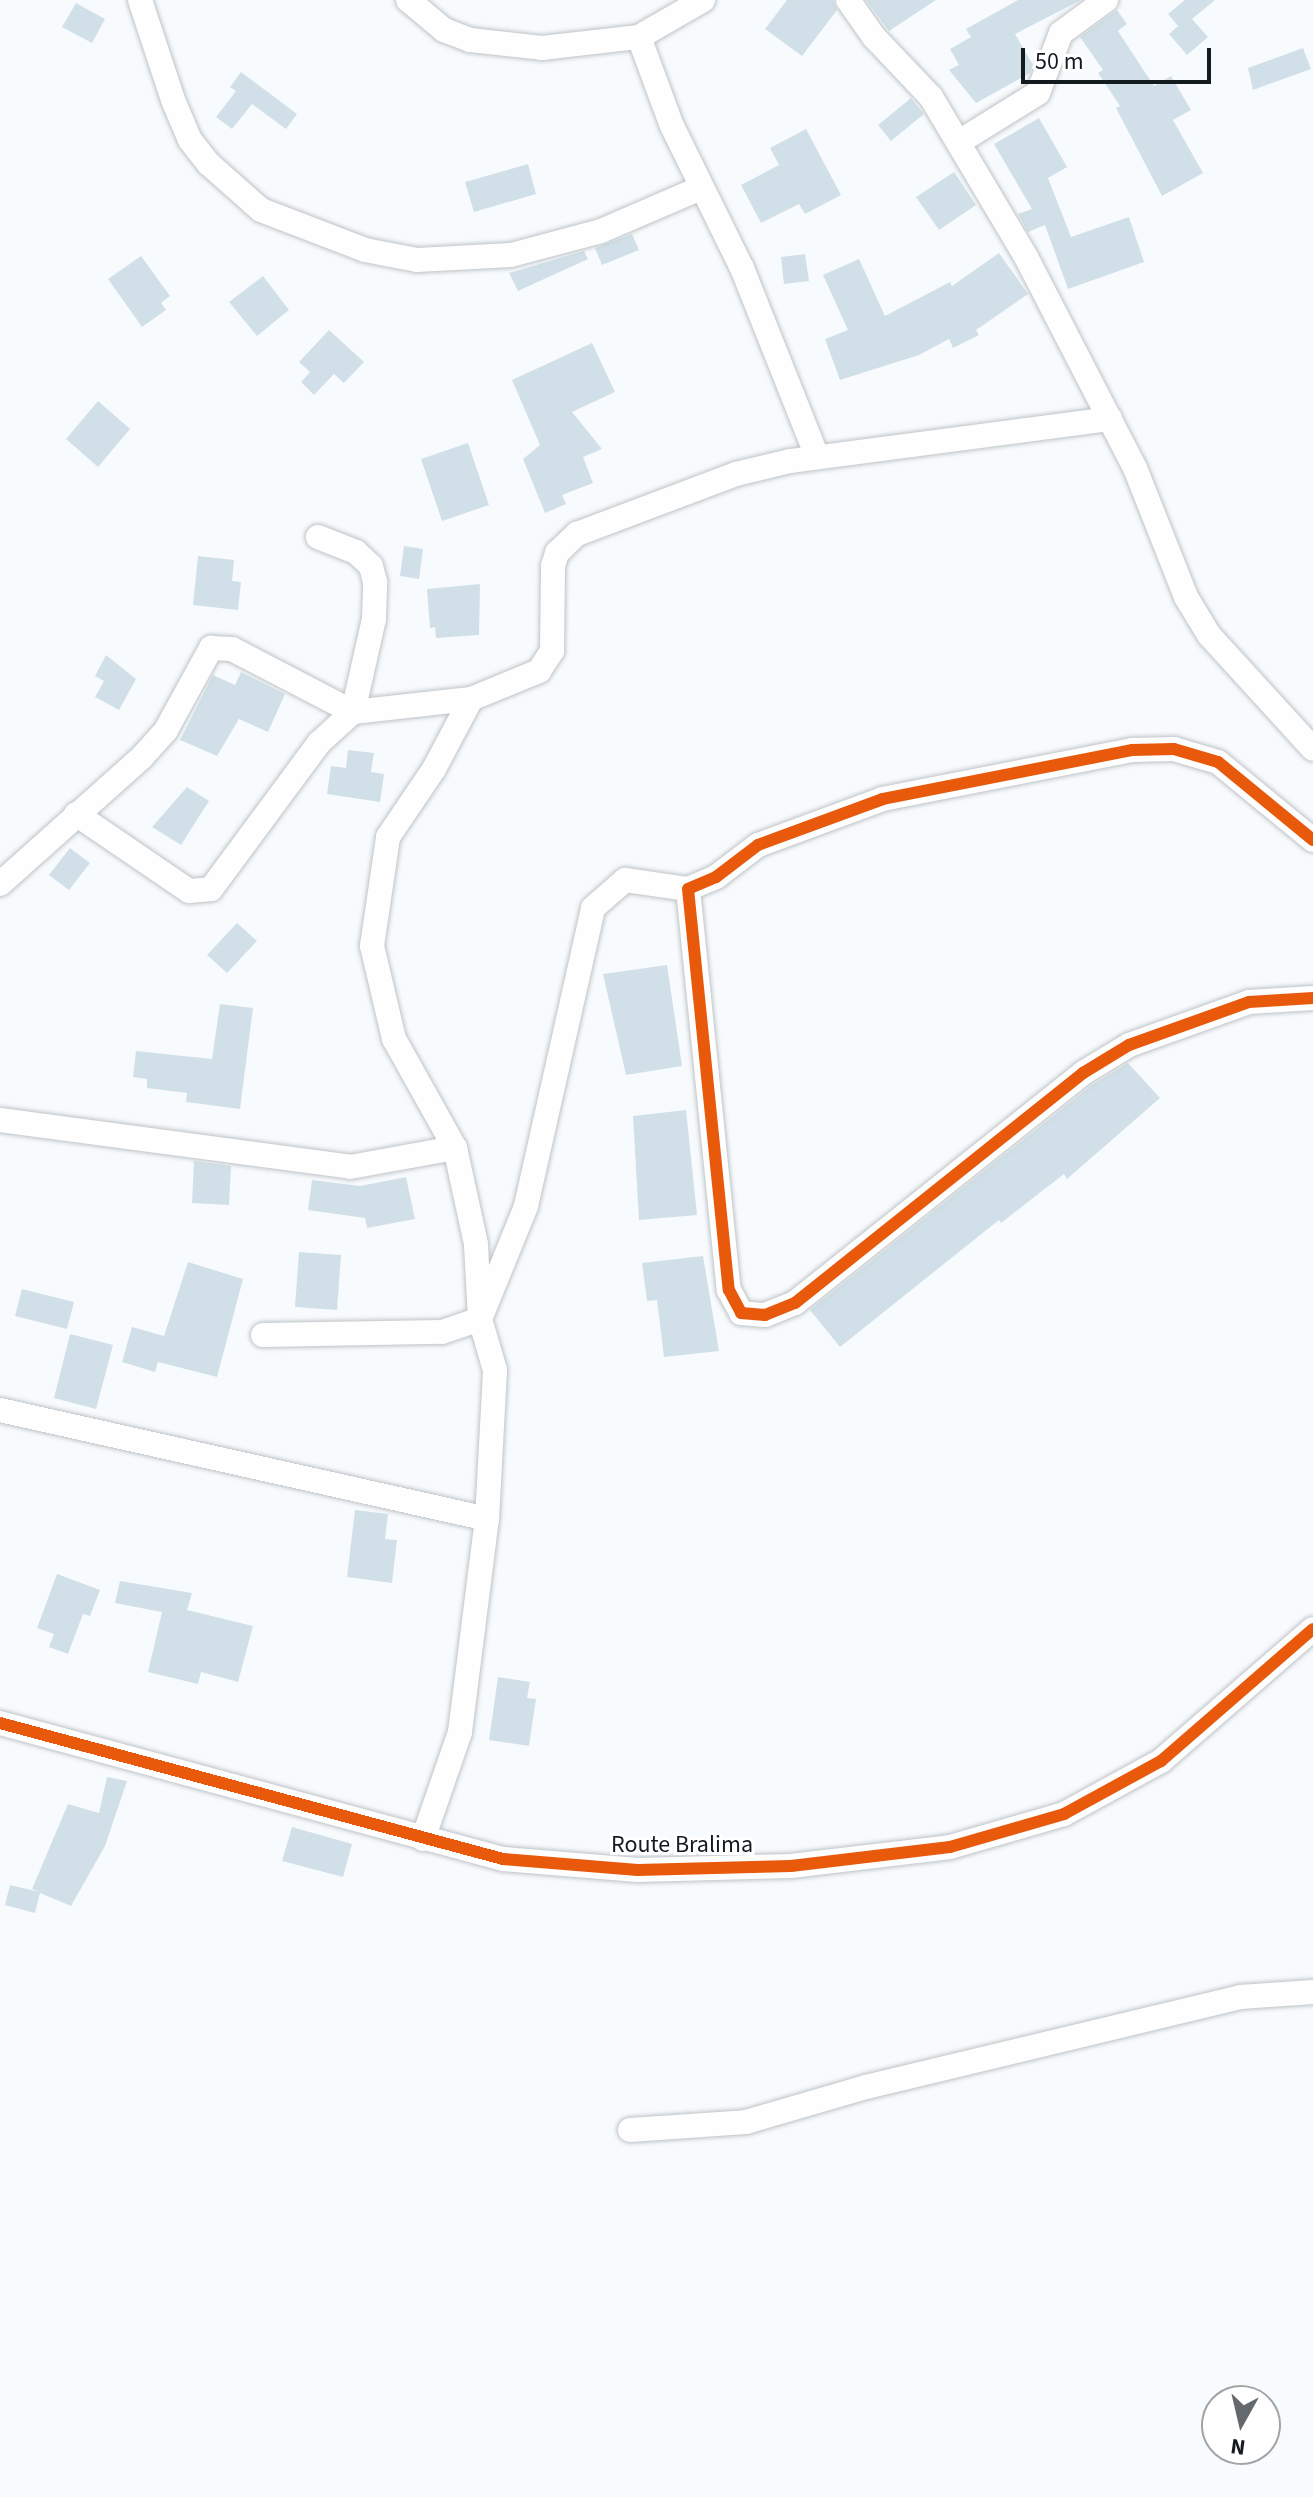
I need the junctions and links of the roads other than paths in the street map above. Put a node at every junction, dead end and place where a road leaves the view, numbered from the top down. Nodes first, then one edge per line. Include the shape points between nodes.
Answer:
1 (140, 0) edge
2 (408, 0) edge
3 (703, 0) edge
4 (848, 0) edge
5 (1106, 0) edge
6 (639, 37) junction
7 (959, 142) junction
8 (701, 188) junction
9 (1110, 419) junction
10 (817, 456) junction
11 (318, 537) dead end
12 (471, 699) junction
13 (353, 712) junction
14 (1313, 749) edge
15 (76, 814) junction
16 (1313, 840) edge
17 (0, 884) edge
18 (688, 889) junction
19 (1313, 998) edge
20 (0, 1120) edge
21 (455, 1148) junction
22 (480, 1319) junction
23 (263, 1335) dead end
24 (0, 1410) edge
25 (487, 1519) junction
26 (1313, 1629) edge
27 (0, 1723) edge
28 (423, 1839) junction
29 (1313, 1992) edge
30 (630, 2130) dead end

1 - 8 street via 173,100 190,140 209,164 261,210 350,246 417,260 511,255 601,231
2 - 6 street via 444,30 501,46 581,46
3 - 6 street
4 - 7 street via 874,37 931,97
5 - 7 street via 1061,33 1049,76 1038,93
6 - 8 street
7 - 9 street
8 - 10 street via 742,268
9 - 10 street
9 - 14 street via 1186,597 1209,635
10 - 12 street via 736,474 577,534 557,553 553,566 552,651 546,661 521,681
11 - 13 street via 356,552 371,566 375,582 374,619
12 - 13 street
12 - 21 street via 434,769 388,837 372,946 394,1039
13 - 15 street via 220,645 199,664 166,730
13 - 15 street via 319,743 211,889 189,891
15 - 17 street
16 - 18 street via 1218,762 1174,749 1132,750 883,799 758,845 716,877
18 - 19 street via 729,1290 741,1313 765,1315 795,1303 1083,1073 1129,1045 1249,1002
18 - 22 street via 625,880 593,908 526,1206
20 - 21 street via 350,1167
21 - 22 street via 472,1218
22 - 23 street via 442,1332
22 - 25 street via 495,1370
24 - 25 street
25 - 28 street via 460,1732
26 - 28 street, Route Bralima via 1161,1761 1064,1814 950,1847 791,1866 638,1870 503,1859
27 - 28 street, Route Bralima
29 - 30 street via 1240,1997 881,2083 746,2122

